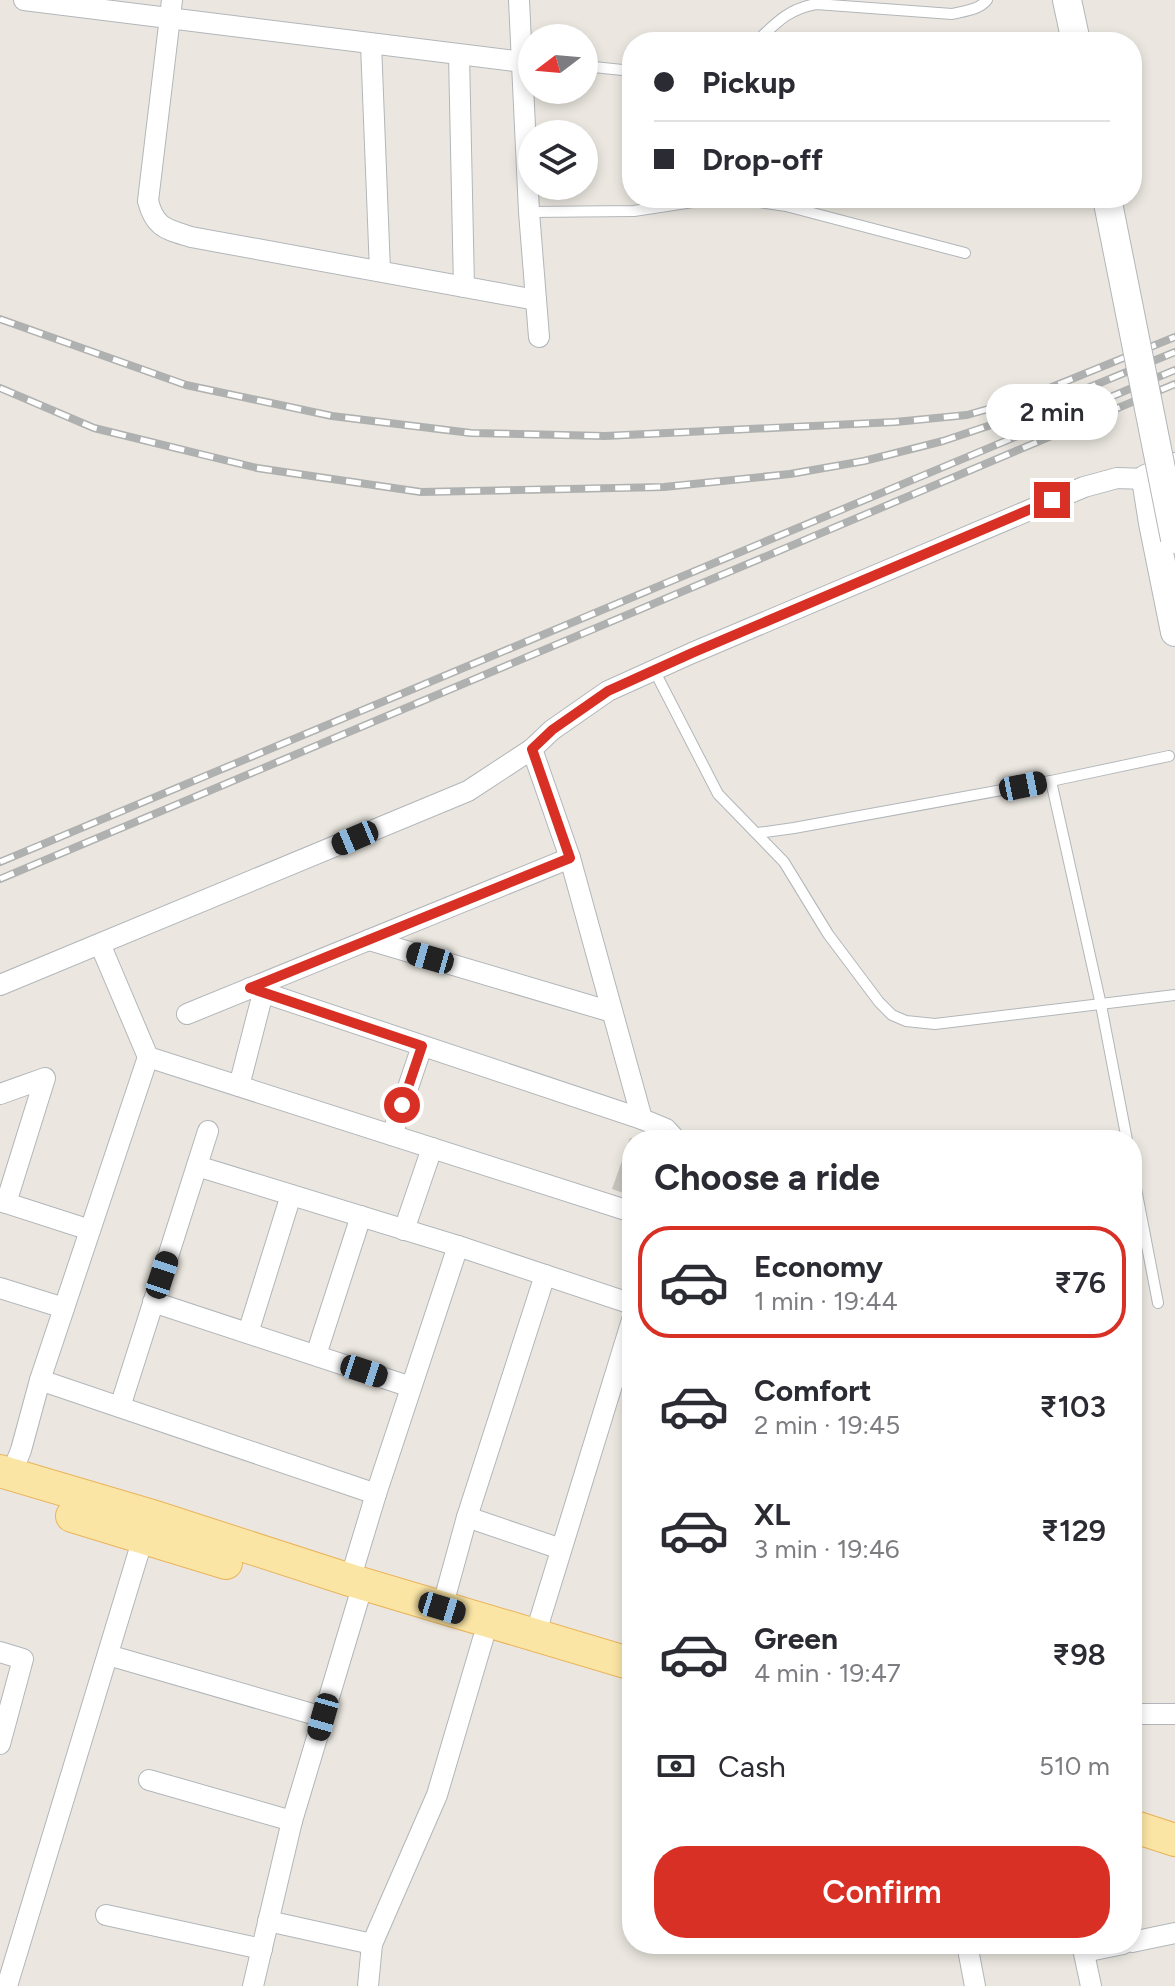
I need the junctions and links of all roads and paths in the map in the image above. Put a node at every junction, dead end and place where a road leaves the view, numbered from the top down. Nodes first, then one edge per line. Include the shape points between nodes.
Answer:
1 (519, 0) edge
2 (987, 0) edge
3 (1067, 0) edge
4 (34, 1) edge
5 (171, 9) edge
6 (522, 24) edge
7 (766, 32) edge
8 (1074, 32) edge
9 (371, 44) junction
10 (459, 55) junction
11 (518, 61) edge
12 (598, 67) edge
13 (622, 70) edge
14 (528, 104) edge
15 (654, 208) edge
16 (794, 208) edge
17 (1109, 208) edge
18 (529, 212) junction
19 (965, 253) dead end
20 (380, 271) junction
21 (464, 287) junction
22 (536, 300) junction
23 (539, 337) dead end
24 (1175, 467) edge
25 (1146, 479) junction
26 (1175, 539) edge
27 (1175, 632) edge
28 (654, 670) junction
29 (532, 749) junction
30 (1169, 756) dead end
31 (1051, 781) junction
32 (758, 833) junction
33 (570, 858) junction
34 (369, 940) junction
35 (100, 944) junction
36 (0, 985) edge
37 (256, 991) junction
38 (1175, 995) edge
39 (1101, 1005) junction
40 (612, 1012) junction
41 (187, 1014) dead end
42 (422, 1046) junction
43 (148, 1057) junction
44 (239, 1086) junction
45 (0, 1094) edge
46 (642, 1119) junction
47 (667, 1130) edge
48 (1125, 1130) edge
49 (208, 1131) dead end
50 (392, 1135) junction
51 (432, 1148) junction
52 (197, 1166) junction
53 (291, 1195) junction
54 (3, 1202) edge
55 (622, 1209) edge
56 (361, 1216) junction
57 (1142, 1220) edge
58 (90, 1230) junction
59 (404, 1230) junction
60 (458, 1246) junction
61 (545, 1275) junction
62 (0, 1288) edge
63 (622, 1301) edge
64 (153, 1302) junction
65 (1158, 1303) dead end
66 (64, 1308) junction
67 (248, 1333) junction
68 (622, 1352) edge
69 (316, 1355) junction
70 (40, 1380) junction
71 (411, 1387) junction
72 (120, 1407) junction
73 (4, 1480) edge
74 (376, 1494) junction
75 (467, 1517) junction
76 (143, 1538) junction
77 (561, 1549) junction
78 (357, 1589) junction
79 (442, 1608) junction
80 (538, 1636) junction
81 (483, 1639) junction
82 (0, 1652) edge
83 (108, 1655) junction
84 (622, 1661) edge
85 (622, 1680) edge
86 (1142, 1714) edge
87 (1175, 1714) edge
88 (323, 1717) junction
89 (0, 1744) edge
90 (149, 1780) dead end
91 (292, 1821) junction
92 (1142, 1829) edge
93 (1175, 1840) edge
94 (1142, 1851) edge
95 (1175, 1862) edge
96 (106, 1915) dead end
97 (268, 1921) junction
98 (1175, 1933) edge
99 (1142, 1940) edge
100 (372, 1944) junction
101 (262, 1949) junction
102 (969, 1954) edge
103 (1084, 1954) edge
104 (7, 1986) edge
105 (253, 1986) edge
106 (368, 1986) edge
107 (975, 1986) edge
108 (1091, 1986) edge

1 - 6 street
2 - 7 lane via 952,14 816,4 783,16
3 - 8 street
4 - 5 street
5 - 9 street
5 - 20 street via 148,201 153,218 168,230 191,237
9 - 10 street
9 - 20 street
10 - 11 street
10 - 21 street
12 - 13 lane
14 - 18 street
15 - 18 lane
16 - 19 lane
17 - 26 street, bridge
18 - 22 street
20 - 21 street
21 - 22 street
22 - 23 street
24 - 25 street
25 - 27 street
25 - 28 street via 1117,478 1084,487
28 - 29 street via 587,704
28 - 32 lane via 718,794
29 - 33 street
29 - 35 street via 468,791
30 - 31 lane
31 - 32 lane
31 - 39 lane
32 - 39 lane via 892,1015 935,1024
33 - 34 street
33 - 40 street
34 - 37 street
34 - 40 street
35 - 36 street
35 - 43 street
37 - 41 street
37 - 42 street
37 - 44 street
38 - 39 lane
39 - 48 lane
40 - 46 street
42 - 46 street
42 - 50 street
43 - 44 street
43 - 58 street
44 - 50 street
45 - 54 street via 45,1078
46 - 47 street
49 - 52 street
50 - 51 street
51 - 55 street
51 - 59 street
52 - 53 street
52 - 64 street
53 - 56 street
53 - 67 street
54 - 58 street
56 - 59 street
56 - 69 street
57 - 65 lane
58 - 66 street
59 - 60 street
60 - 61 street
60 - 71 street
61 - 63 street
61 - 75 street
62 - 66 street
64 - 67 street
64 - 72 street
66 - 70 street
67 - 69 street
68 - 77 street
69 - 71 street
70 - 72 street
70 - 73 street via 21,1450
71 - 74 street
72 - 74 street
73 - 76 main road
73 - 78 main road via 149,1515
74 - 78 street
75 - 77 street
75 - 79 street
76 - 78 main road
76 - 83 street
77 - 80 street
78 - 79 main road
78 - 81 main road
78 - 88 street
79 - 80 main road
80 - 84 main road
81 - 85 main road
81 - 100 street via 437,1795
82 - 89 street via 23,1659
83 - 88 street
83 - 104 street
86 - 87 street
88 - 91 street
90 - 91 street
91 - 97 street
92 - 93 main road
94 - 95 main road
96 - 101 street
97 - 100 street
97 - 101 street
98 - 99 street
100 - 106 street
101 - 105 street
102 - 107 street
103 - 108 street

